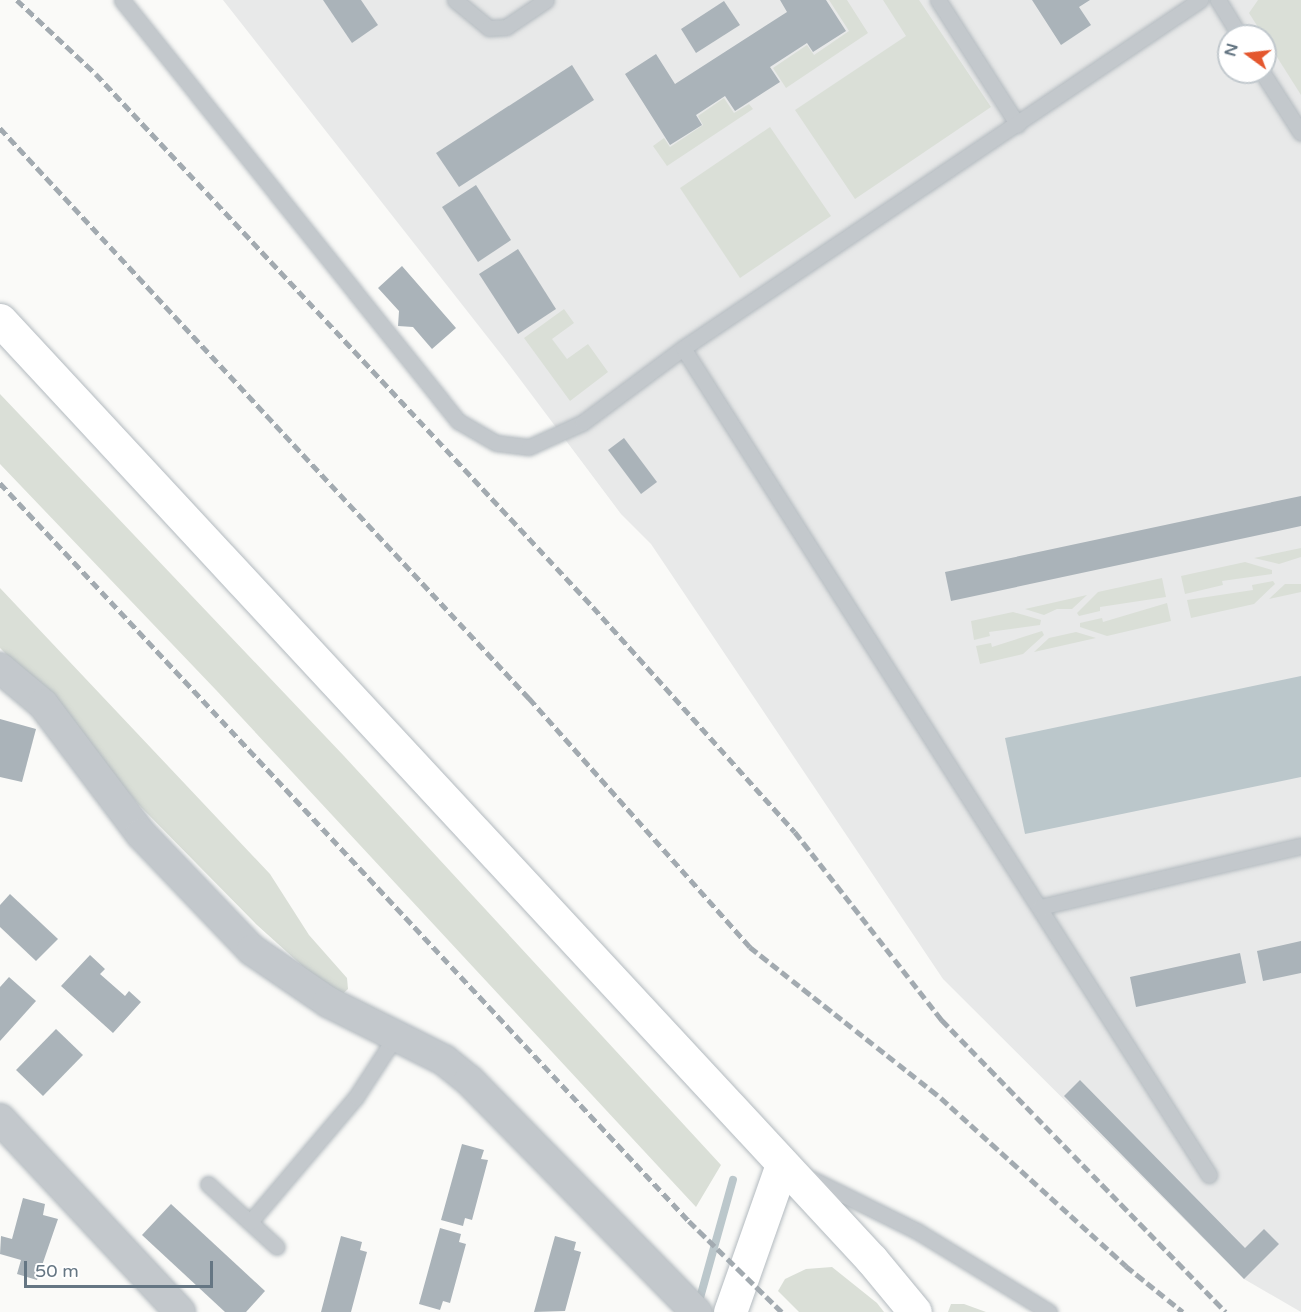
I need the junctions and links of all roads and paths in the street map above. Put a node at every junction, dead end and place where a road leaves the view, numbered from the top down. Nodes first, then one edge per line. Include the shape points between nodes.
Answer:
1 (122, 0) edge
2 (455, 0) edge
3 (546, 0) edge
4 (938, 0) edge
5 (1200, 0) edge
6 (1218, 0) edge
7 (1233, 24) edge
8 (1270, 84) edge
9 (1018, 125) junction
10 (1301, 133) edge
11 (0, 320) edge
12 (683, 348) junction
13 (0, 668) edge
14 (1301, 846) edge
15 (1040, 907) junction
16 (395, 1036) junction
17 (0, 1119) edge
18 (782, 1164) junction
19 (1209, 1175) dead end
20 (208, 1184) dead end
21 (250, 1222) junction
22 (277, 1248) dead end
23 (692, 1308) edge
24 (180, 1312) edge
25 (730, 1312) edge
26 (915, 1312) edge
27 (1049, 1312) edge

1 - 12 lane via 458,421 496,442 529,447 582,423
2 - 3 lane via 489,28 506,27
4 - 9 lane
5 - 9 lane
6 - 7 lane
8 - 10 lane
9 - 12 lane
11 - 18 main road
12 - 15 lane via 894,684
13 - 16 street via 43,704 141,834 252,950 328,1002
14 - 15 lane
15 - 19 lane
16 - 21 lane via 356,1097
16 - 23 street via 444,1060 469,1080
17 - 24 street
18 - 25 main road
18 - 26 main road
18 - 27 lane via 917,1232
20 - 21 lane
21 - 22 lane

